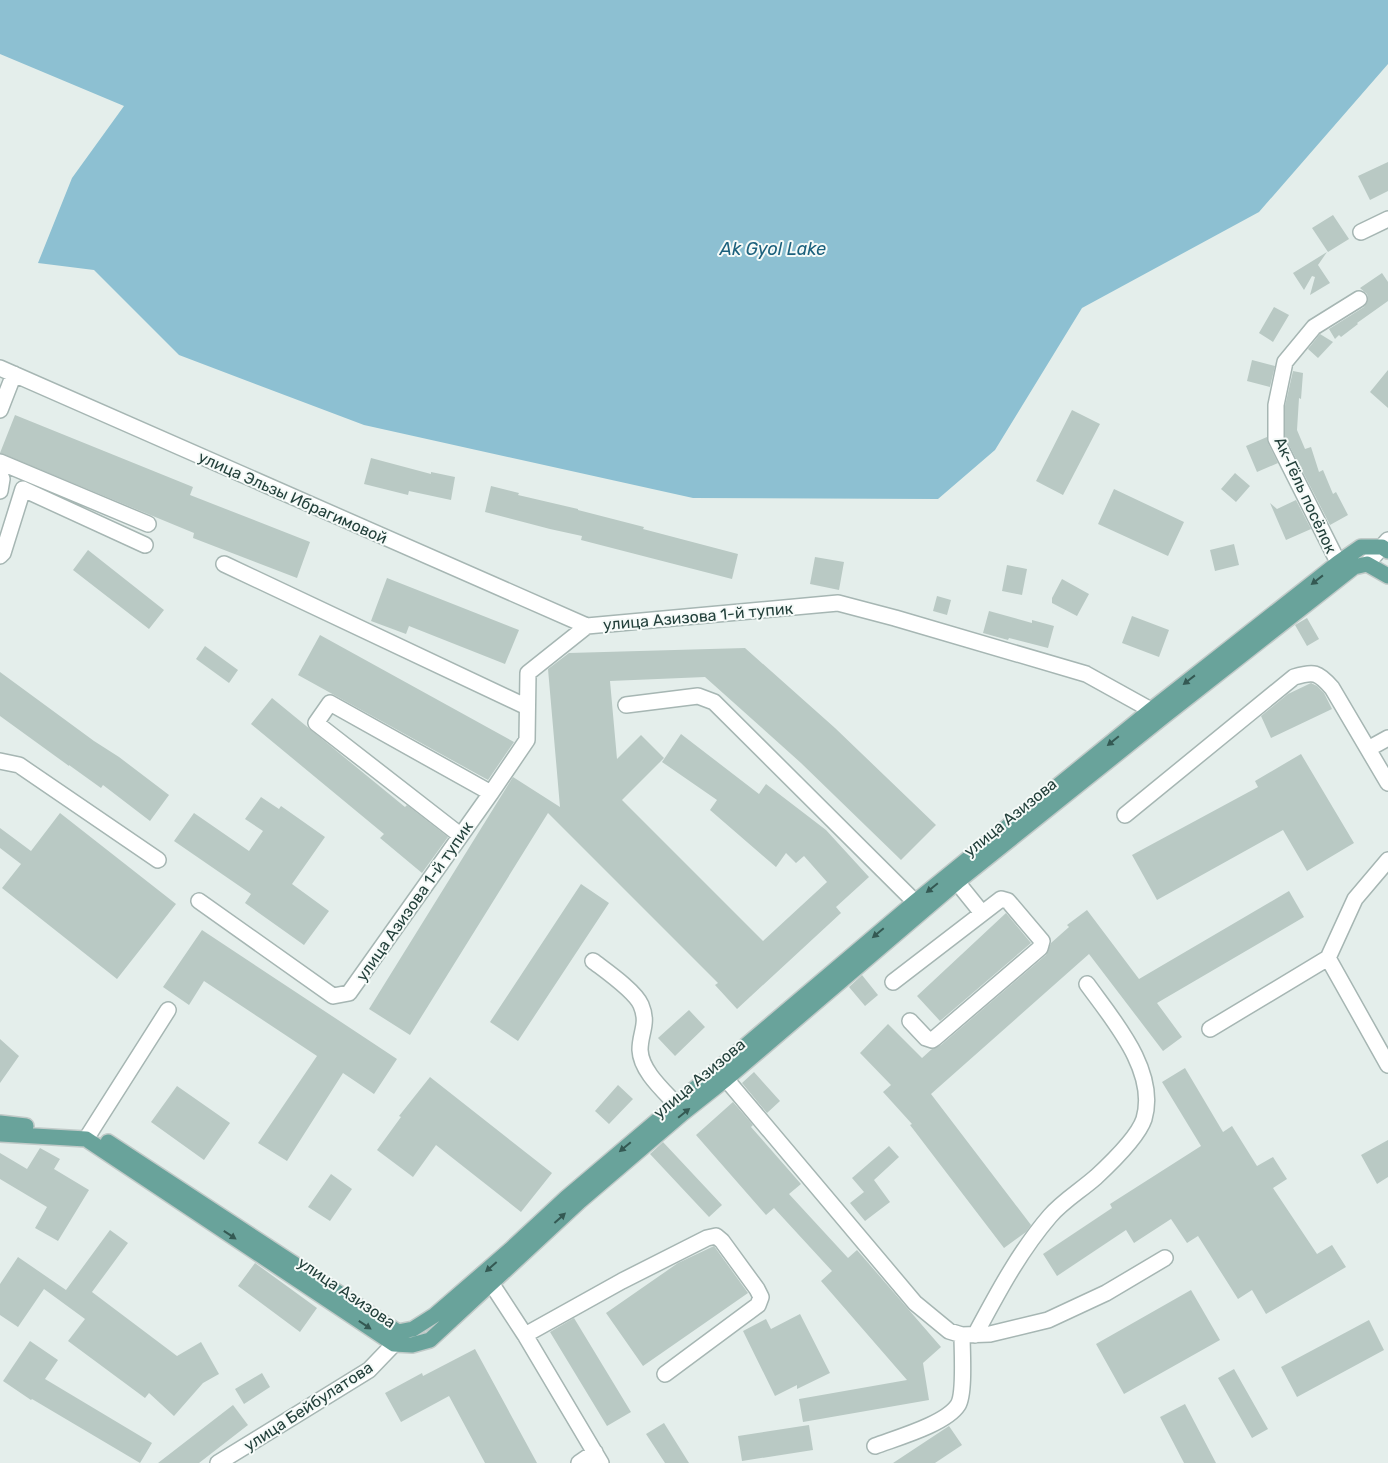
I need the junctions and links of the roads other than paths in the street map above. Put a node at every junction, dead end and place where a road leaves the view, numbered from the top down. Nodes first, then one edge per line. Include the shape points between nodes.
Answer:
1 (1388, 219) edge
2 (1361, 232) dead end
3 (1359, 299) dead end
4 (0, 368) edge
5 (14, 374) junction
6 (0, 410) edge
7 (0, 462) edge
8 (0, 474) edge
9 (0, 491) edge
10 (148, 524) dead end
11 (145, 545) dead end
12 (1386, 546) edge
13 (0, 556) edge
14 (224, 564) dead end
15 (1367, 564) junction
16 (1341, 569) junction
17 (1388, 576) edge
18 (587, 626) junction
19 (626, 705) dead end
20 (527, 707) junction
21 (1151, 710) junction
22 (1388, 738) edge
23 (1368, 749) junction
24 (0, 761) edge
25 (1388, 784) edge
26 (491, 794) junction
27 (1125, 815) dead end
28 (460, 835) junction
29 (158, 860) dead end
30 (1388, 860) edge
31 (957, 882) junction
32 (199, 901) dead end
33 (915, 902) junction
34 (982, 913) junction
35 (1328, 958) junction
36 (593, 961) dead end
37 (893, 982) dead end
38 (1087, 984) dead end
39 (168, 1010) dead end
40 (910, 1021) dead end
41 (1210, 1029) dead end
42 (1388, 1065) edge
43 (726, 1079) junction
44 (676, 1104) junction
45 (0, 1124) edge
46 (0, 1134) edge
47 (88, 1135) junction
48 (1165, 1258) dead end
49 (491, 1283) junction
50 (525, 1335) junction
51 (969, 1335) junction
52 (394, 1344) junction
53 (665, 1374) dead end
54 (875, 1446) dead end
55 (598, 1458) edge
56 (225, 1461) edge
57 (579, 1463) edge

1 - 2 street
3 - 16 street, Ак-Гёль посёлок via 1314,327 1285,362 1276,405 1276,439
4 - 5 street, улица Эльзы Ибрагимовой
5 - 6 street
5 - 18 street, улица Эльзы Ибрагимовой
7 - 10 street
8 - 9 street
11 - 13 street via 23,489
12 - 15 street
12 - 16 main road, улица Азизова via 1361,547
14 - 20 street
15 - 16 main road, улица Азизова
15 - 17 main road
16 -> 21 main road, улица Азизова
16 - 31 main road, улица Азизова
18 - 20 street, улица Азизова 1-й тупик via 528,673
18 - 21 street, улица Азизова 1-й тупик via 838,603 1086,674
19 - 33 street via 698,696 714,702
20 - 26 street, улица Азизова 1-й тупик via 527,740
21 -> 33 main road, улица Азизова
22 - 23 street
23 - 25 street
23 - 27 street via 1332,688 1320,675 1309,673 1294,677
24 - 29 street via 19,765
26 - 28 street, улица Азизова 1-й тупик
26 - 28 street via 330,703 316,723
28 - 32 street, улица Азизова 1-й тупик via 349,993 342,995 333,996
30 - 35 street via 1355,899
31 - 34 street
31 - 43 main road, улица Азизова
33 -> 44 main road, улица Азизова
34 - 37 street
34 - 40 street via 998,900 1005,899 1041,937 1042,944 932,1040
35 - 41 street
35 - 42 street
36 - 44 street via 640,1003 646,1018 640,1051 645,1068
38 - 51 street via 1125,1038 1142,1070 1148,1098 1144,1120 1128,1144 1049,1217
39 - 47 street
49 -> 43 main road, улица Азизова via 580,1201
43 - 51 street via 915,1303 949,1330
44 -> 47 main road, улица Азизова via 435,1315 413,1329 398,1332
45 - 47 main road, улица Азизова
46 - 47 main road, улица Азизова
47 -> 52 main road, улица Азизова
48 - 51 street via 1048,1320 990,1334
49 - 50 street
49 - 52 main road, улица Азизова via 430,1340 412,1346
50 - 53 street via 622,1281 716,1236 757,1289 758,1305
50 - 55 street
51 - 54 street via 959,1404 948,1416
52 - 56 street, улица Бейбулатова via 369,1370
55 - 57 street

